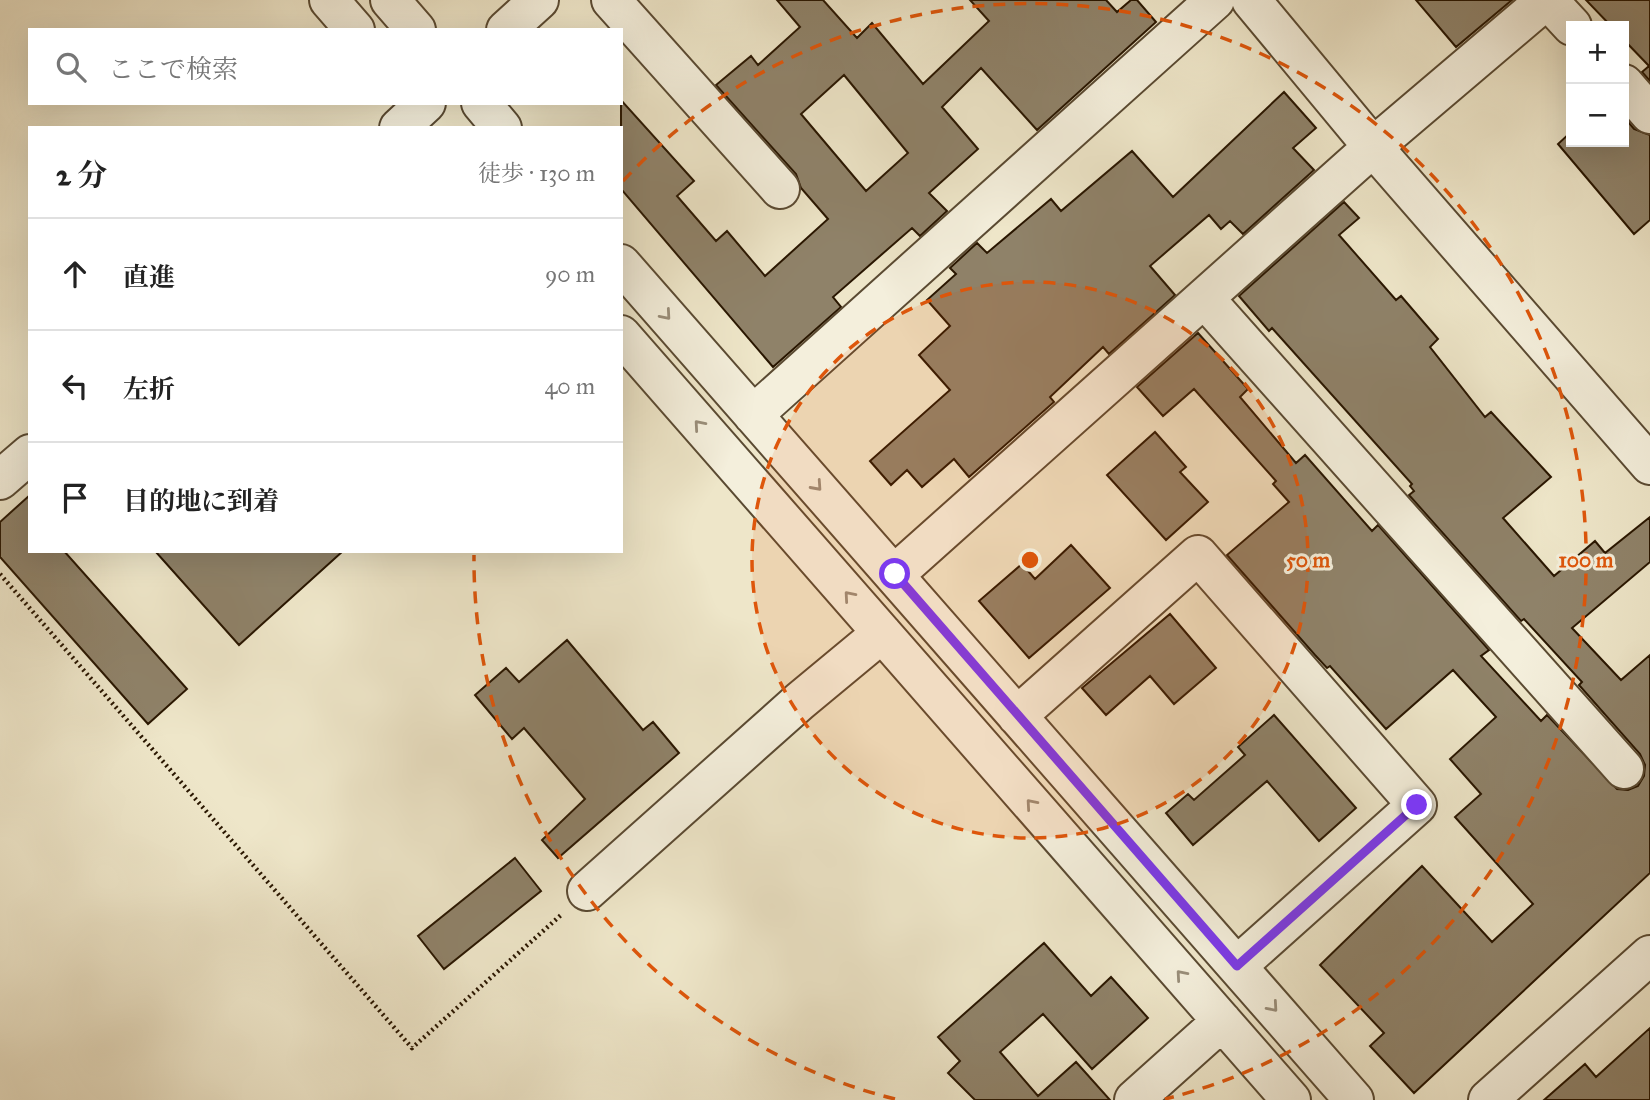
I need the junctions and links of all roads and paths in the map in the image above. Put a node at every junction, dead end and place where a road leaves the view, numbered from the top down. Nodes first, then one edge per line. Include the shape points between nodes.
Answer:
1 (329, 0) edge
2 (390, 0) edge
3 (539, 0) edge
4 (611, 0) edge
5 (1215, 0) edge
6 (1251, 0) edge
7 (1547, 0) edge
8 (1567, 21) edge
9 (353, 28) edge
10 (414, 28) edge
11 (508, 28) edge
12 (1629, 90) edge
13 (483, 105) edge
14 (1650, 114) edge
15 (500, 126) edge
16 (1373, 147) junction
17 (780, 189) dead end
18 (623, 266) edge
19 (1204, 298) junction
20 (623, 337) edge
21 (753, 415) junction
22 (28, 456) edge
23 (1650, 465) edge
24 (0, 480) edge
25 (0, 574) edge
26 (895, 574) junction
27 (882, 633) junction
28 (1017, 716) junction
29 (1624, 769) dead end
30 (587, 891) joint
31 (1650, 954) edge
32 (1237, 966) junction
33 (1222, 1021) junction
34 (1134, 1100) edge
35 (1291, 1100) edge
36 (1354, 1100) edge
37 (1488, 1100) edge

1 - 9 street
2 - 10 street
3 - 11 street
4 - 17 street
5 - 21 street
6 - 16 street
7 - 8 street
7 - 16 street
12 - 14 street
13 - 15 street
16 - 19 street
16 - 23 street
18 -> 21 street
19 - 26 street
19 - 29 street
27 -> 20 street
21 -> 26 street
22 - 24 street
25 - 30 path via 412,1048
26 - 28 street
27 - 30 street
33 -> 27 street
28 - 32 street
28 - 32 street via 1198,555 1417,805
31 - 37 street
32 -> 36 street
33 - 34 street
33 - 35 street

